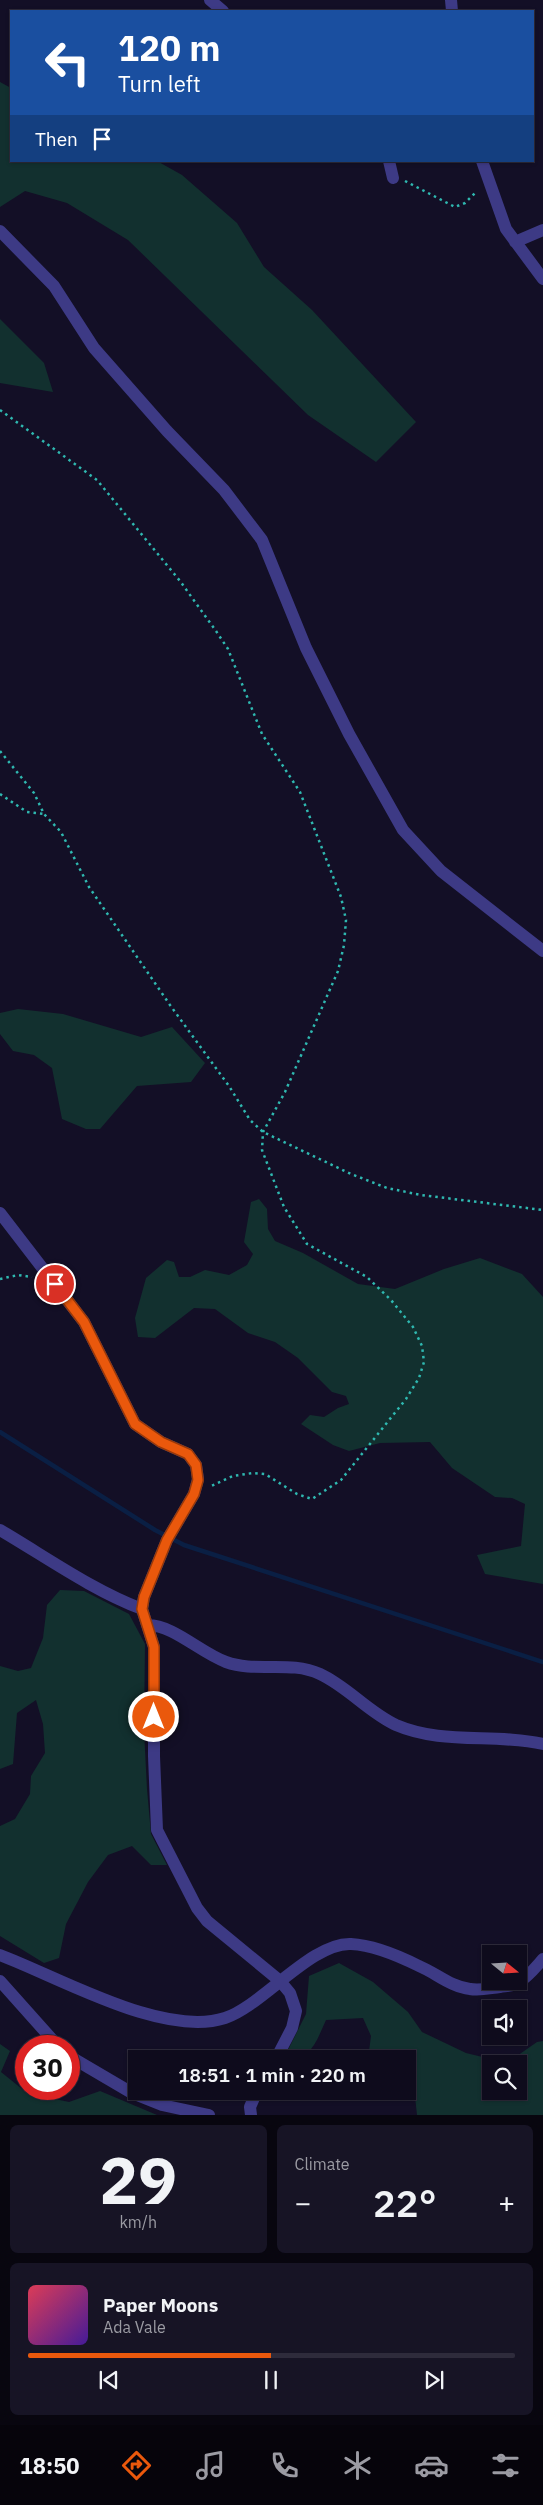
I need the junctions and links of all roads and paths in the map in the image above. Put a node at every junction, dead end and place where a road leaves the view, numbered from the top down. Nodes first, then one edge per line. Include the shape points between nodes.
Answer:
1 (210, 0) edge
2 (222, 10) edge
3 (389, 162) edge
4 (482, 162) edge
5 (486, 174) junction
6 (393, 178) joint
7 (543, 230) edge
8 (0, 231) edge
9 (515, 242) junction
10 (543, 279) edge
11 (0, 410) edge
12 (0, 750) edge
13 (0, 794) edge
14 (44, 814) junction
15 (543, 951) edge
16 (263, 1132) junction
17 (543, 1210) edge
18 (0, 1213) edge
19 (0, 1279) edge
20 (55, 1284) junction
21 (194, 1494) junction
22 (0, 1530) edge
23 (142, 1609) junction
24 (148, 1625) junction
25 (543, 1744) edge
26 (0, 1955) edge
27 (543, 1960) edge
28 (0, 1981) edge
29 (280, 1981) junction
30 (48, 2035) edge
31 (281, 2050) edge
32 (80, 2062) edge
33 (253, 2100) edge
34 (209, 2115) edge
35 (251, 2115) edge

1 - 2 street
3 - 6 street
4 - 5 street
5 - 6 path via 479,190 465,203 455,206 400,178
5 - 9 street via 506,229
7 - 9 street
8 - 15 street via 54,286 94,348 224,490 262,540 306,648 349,734 403,830 442,871
9 - 10 street
11 - 16 path via 97,480 180,581 228,649 262,734 292,776 315,826 346,920 344,945 338,972 285,1092
12 - 14 path via 34,793
13 - 14 path via 27,812
14 - 16 path via 62,832 89,887 250,1120
16 - 17 path via 388,1188
16 - 21 path via 262,1150 281,1198 307,1244 367,1278 391,1300 413,1327 422,1346 424,1362 419,1378 406,1399 341,1480 325,1492 312,1499 297,1494 265,1474 253,1473 233,1476
18 - 20 street
19 - 20 path via 18,1275
20 - 21 street via 84,1322 135,1424 155,1439 188,1454 196,1465 198,1480
21 - 23 street via 169,1535
22 - 23 street via 102,1590
23 - 24 street
24 - 25 street via 156,1625 226,1662 300,1668 320,1674 396,1725 457,1737
24 - 29 street via 154,1647 157,1830 197,1908 207,1921
26 - 29 street via 150,2015 180,2023 226,2018
27 - 29 street via 516,1984 480,1990 448,1982 380,1950 350,1944 332,1947
28 - 30 street
29 - 31 street via 290,1993 296,2010 292,2028
32 - 34 street via 132,2093
33 - 35 street

